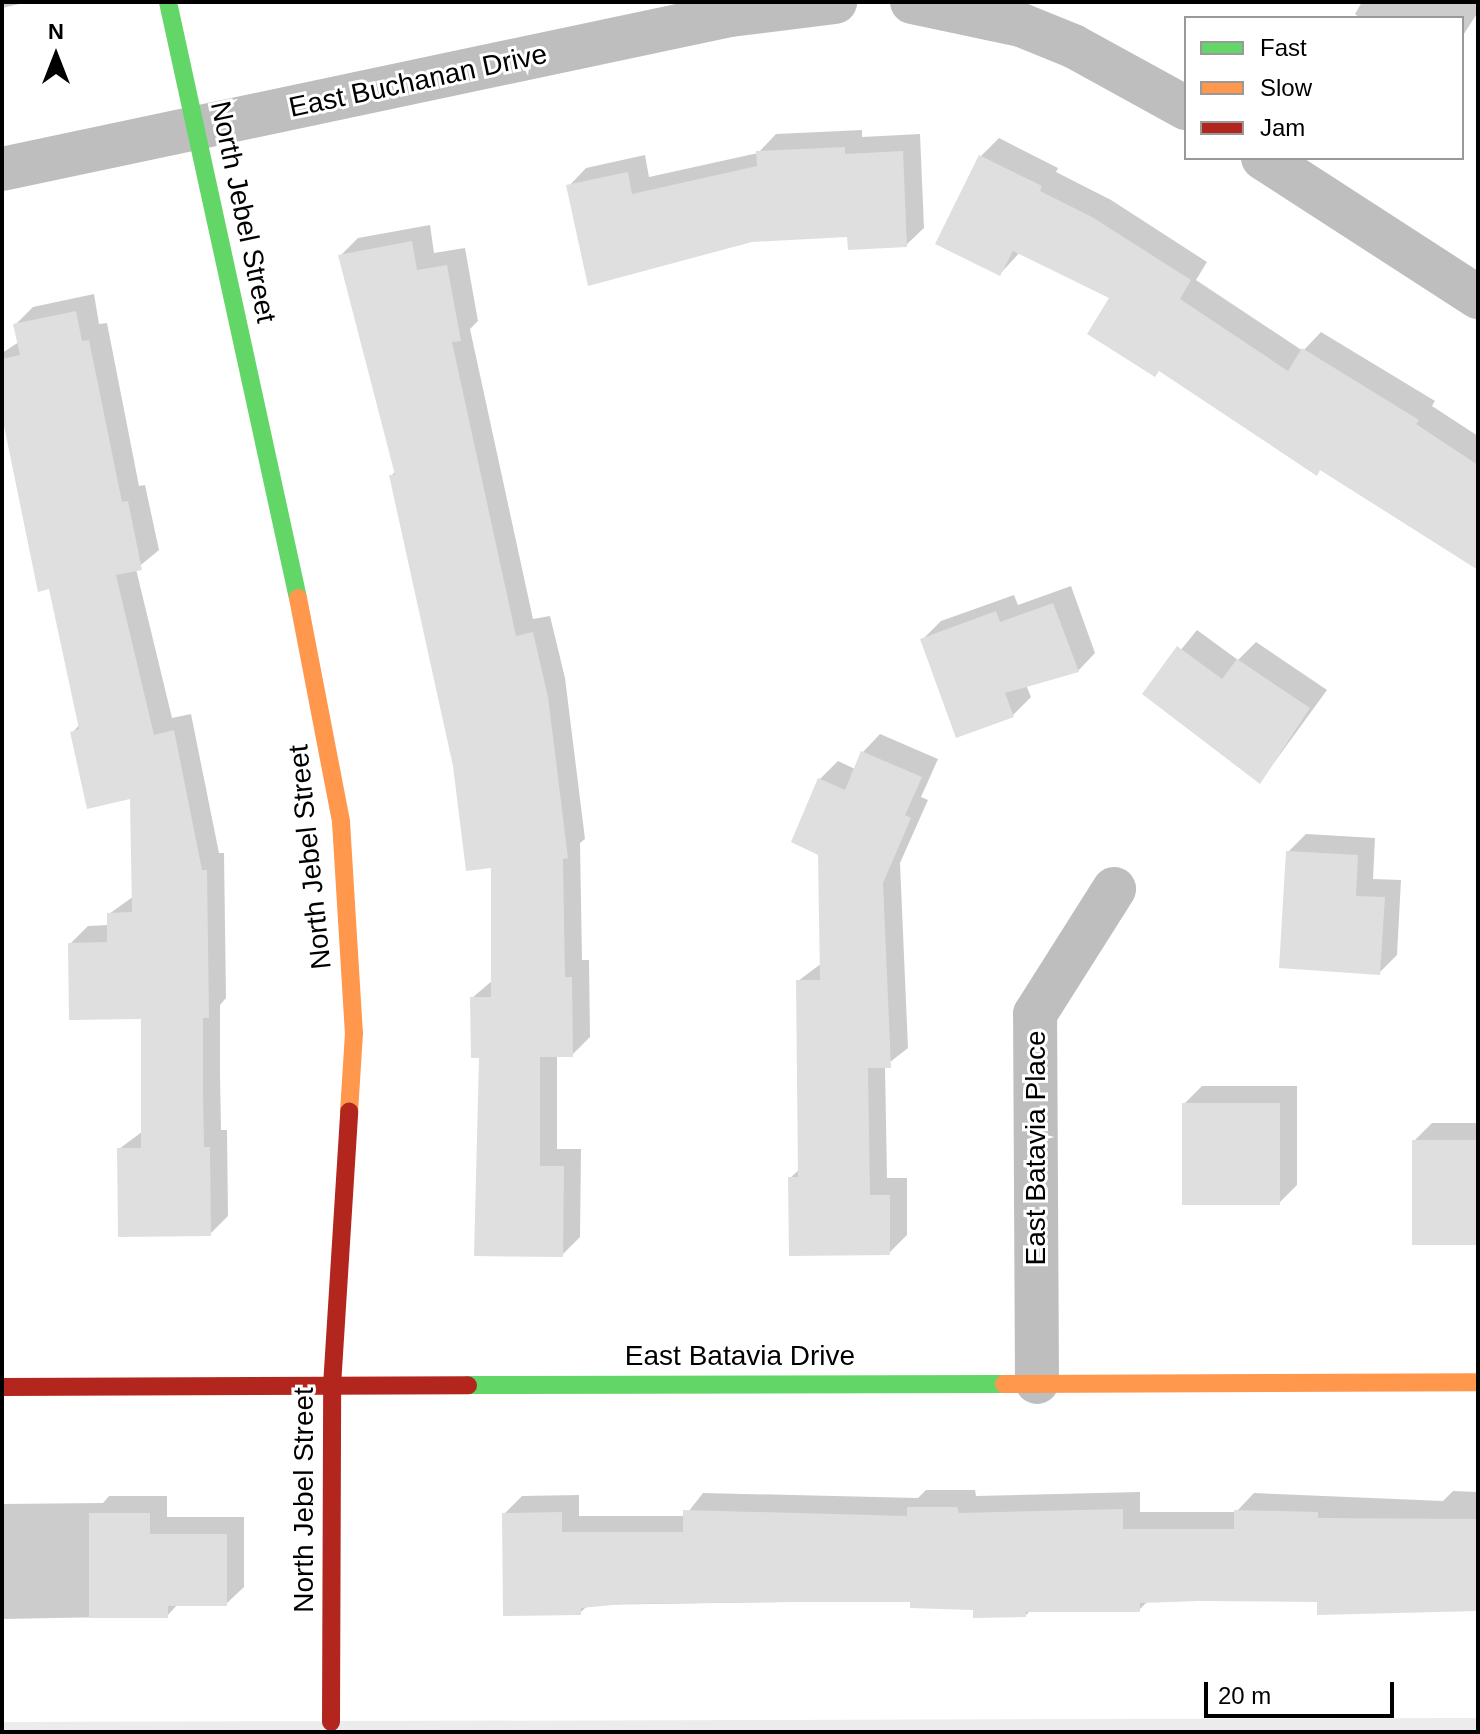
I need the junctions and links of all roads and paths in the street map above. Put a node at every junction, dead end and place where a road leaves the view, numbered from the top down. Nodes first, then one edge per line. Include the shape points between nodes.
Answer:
1 (168, 2) edge
2 (835, 2) edge
3 (912, 2) edge
4 (1184, 107) edge
5 (196, 127) junction
6 (1266, 160) edge
7 (2, 169) edge
8 (1475, 288) edge
9 (1114, 889) dead end
10 (1037, 1382) junction
11 (1478, 1382) edge
12 (332, 1386) junction
13 (2, 1387) edge
14 (331, 1722) dead end

1 - 5 street, North Jebel Street
2 - 5 street, East Buchanan Drive via 730,15
3 - 4 street via 1021,25 1073,46
5 - 7 street, East Buchanan Drive
5 - 12 street, North Jebel Street via 325,724 341,822 354,1033
6 - 8 street
9 - 10 street, East Batavia Place via 1035,1014
10 - 11 street, East Batavia Drive
10 - 12 street, East Batavia Drive
12 - 13 street, East Batavia Drive
12 - 14 street, North Jebel Street

